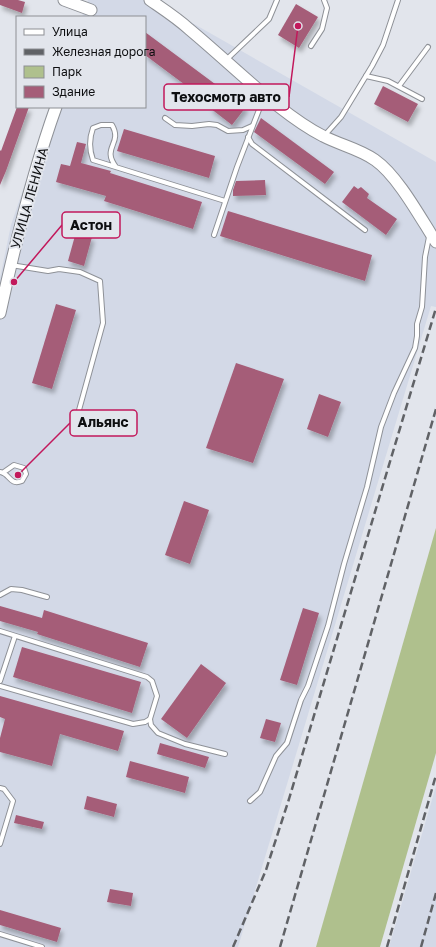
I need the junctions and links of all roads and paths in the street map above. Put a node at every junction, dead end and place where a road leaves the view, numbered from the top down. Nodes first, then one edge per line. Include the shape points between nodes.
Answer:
1 (64, 0) edge
2 (150, 0) edge
3 (277, 0) edge
4 (324, 0) edge
5 (398, 0) edge
6 (91, 9) edge
7 (311, 46) dead end
8 (428, 47) dead end
9 (225, 60) junction
10 (366, 76) junction
11 (399, 86) junction
12 (260, 91) junction
13 (422, 99) dead end
14 (56, 108) edge
15 (165, 118) dead end
16 (252, 126) junction
17 (248, 136) junction
18 (323, 136) junction
19 (116, 167) junction
20 (225, 201) junction
21 (365, 230) dead end
22 (214, 235) dead end
23 (433, 238) edge
24 (11, 265) junction
25 (0, 313) edge
26 (76, 421) dead end
27 (2, 472) edge
28 (0, 595) edge
29 (47, 597) dead end
30 (0, 631) edge
31 (15, 636) junction
32 (0, 681) edge
33 (0, 686) edge
34 (150, 719) junction
35 (225, 754) dead end
36 (0, 788) edge
37 (250, 800) dead end
38 (0, 844) edge
39 (0, 934) edge
40 (42, 947) edge

1 - 6 main road
2 - 9 main road
3 - 9 lane via 269,19
4 - 7 lane via 328,8 322,29
5 - 10 lane via 383,45
8 - 11 lane
9 - 12 main road
10 - 11 lane
10 - 18 lane via 341,117
11 - 13 lane
12 - 16 lane via 262,102
12 - 18 main road via 296,120
14 - 24 main road, УЛИЦА ЛЕНИНА via 19,228
15 - 16 lane via 175,125 217,125 228,131 243,130
16 - 17 lane
17 - 20 lane
17 - 21 lane via 252,144
18 - 23 main road via 376,160 389,172
19 - 19 lane via 93,160 90,137 93,128 112,125 115,130 109,155
19 - 20 lane
20 - 22 lane
23 - 37 lane via 425,257 422,307 417,324 415,348 381,428 328,626 287,743 276,756 260,792
24 - 25 main road, УЛИЦА ЛЕНИНА
24 - 26 lane via 48,271 59,269 80,272 100,281 103,323
27 - 27 lane via 12,481 18,482 22,481 26,474 24,468 14,465
28 - 29 lane via 11,589
30 - 31 lane
31 - 32 lane
31 - 34 lane via 147,677 152,681 157,696
33 - 34 lane via 133,724
34 - 35 lane via 151,725 158,733
36 - 38 lane via 4,789 13,801
39 - 40 lane

